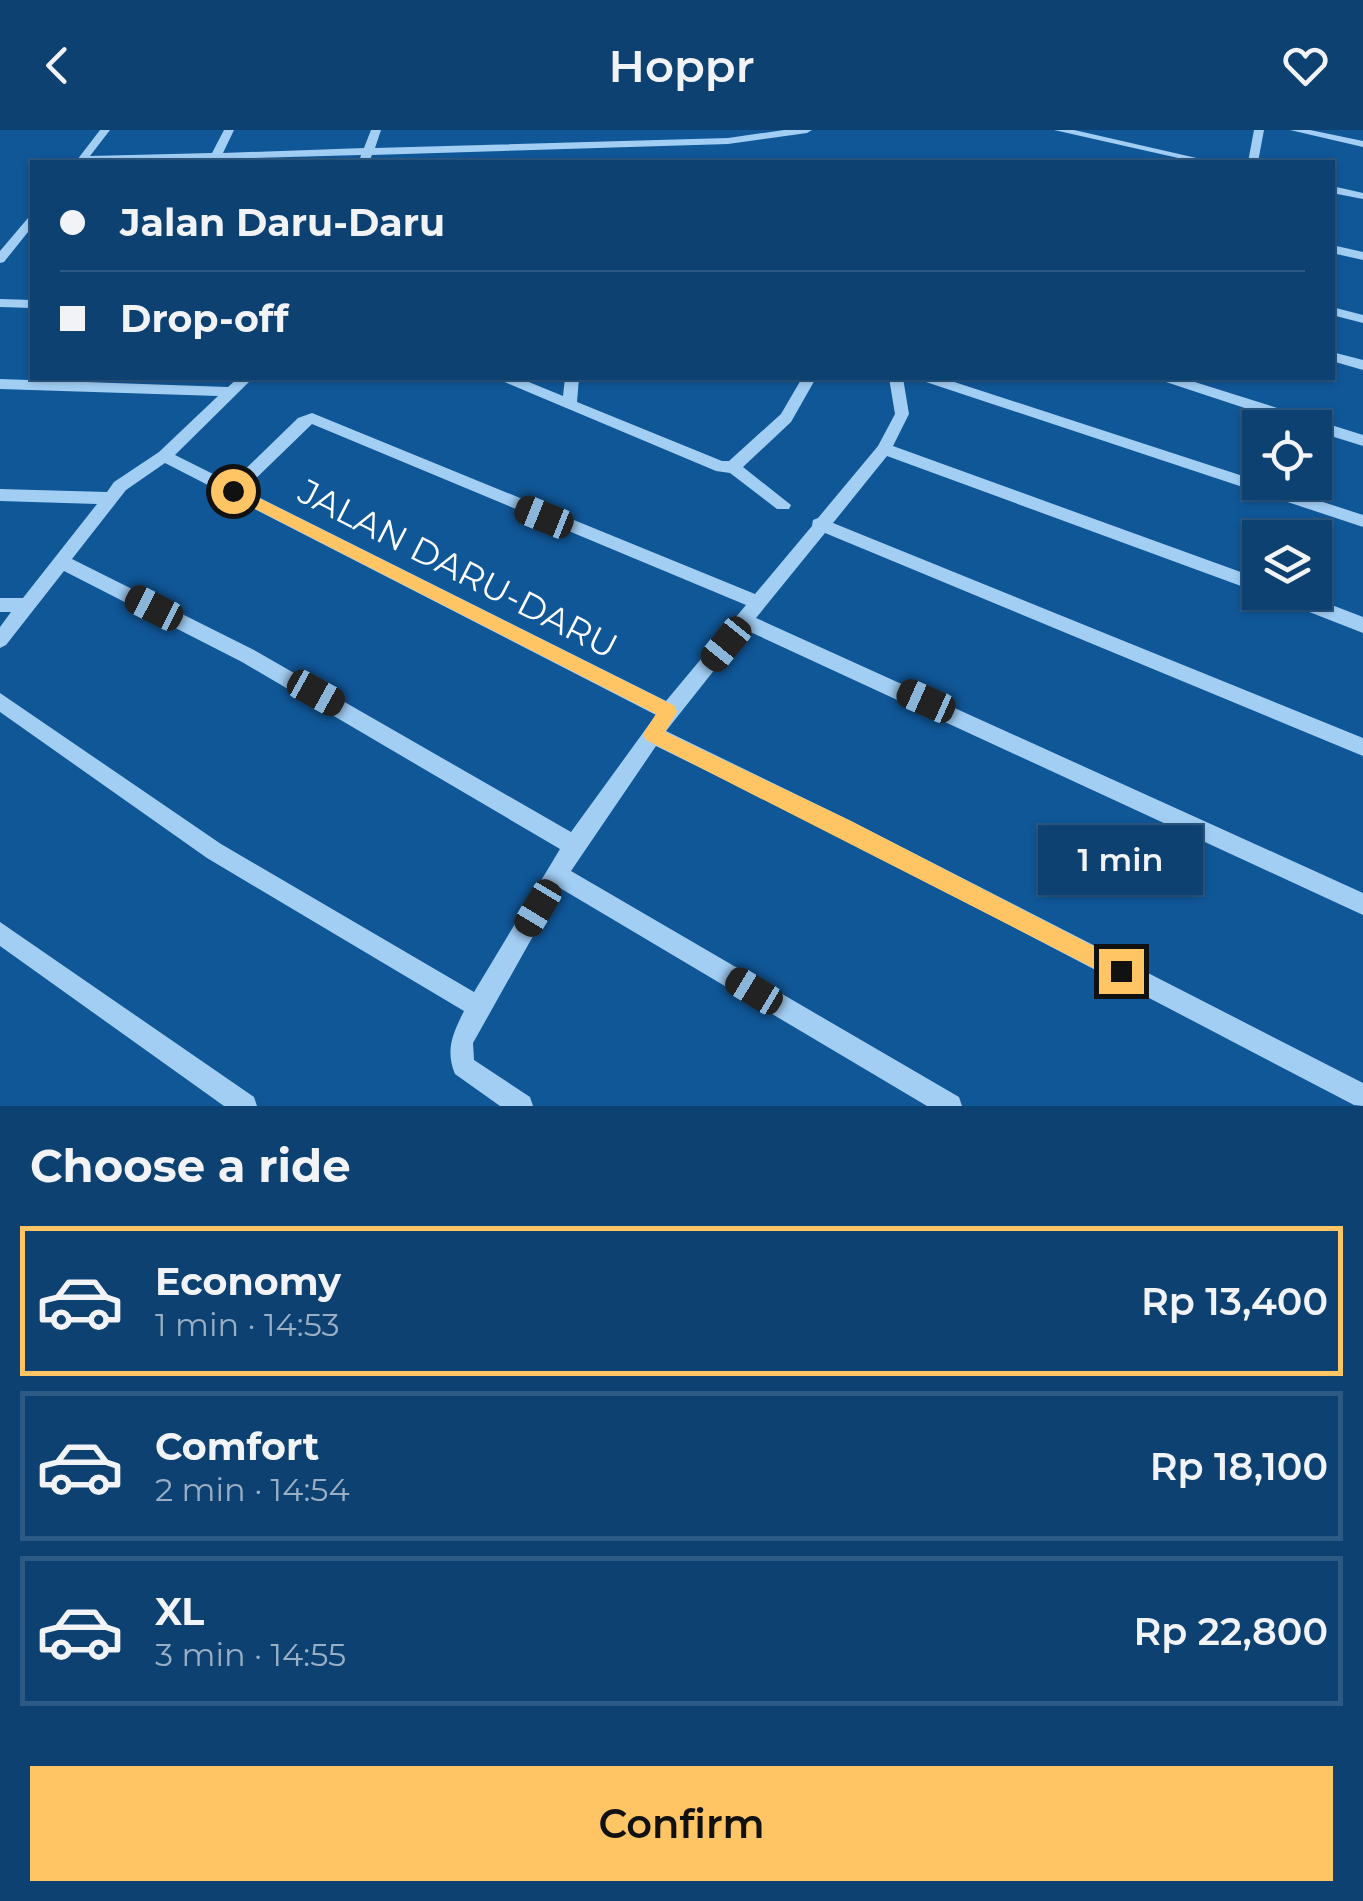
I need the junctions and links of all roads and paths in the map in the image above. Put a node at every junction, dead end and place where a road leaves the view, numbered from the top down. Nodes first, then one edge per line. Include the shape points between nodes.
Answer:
1 (105, 130) edge
2 (229, 130) edge
3 (376, 130) edge
4 (617, 130) edge
5 (739, 130) edge
6 (808, 130) edge
7 (1059, 130) edge
8 (1259, 130) edge
9 (1295, 130) edge
10 (728, 141) junction
11 (1363, 144) edge
12 (599, 145) junction
13 (578, 146) junction
14 (368, 150) junction
15 (81, 160) edge
16 (214, 160) edge
17 (365, 160) edge
18 (578, 160) edge
19 (1199, 160) edge
20 (1252, 160) edge
21 (1335, 190) edge
22 (1363, 196) edge
23 (30, 222) edge
24 (1335, 250) edge
25 (1363, 256) edge
26 (0, 259) edge
27 (0, 303) edge
28 (30, 304) edge
29 (1335, 313) edge
30 (1363, 319) edge
31 (1335, 357) edge
32 (1363, 365) edge
33 (244, 380) edge
34 (512, 380) edge
35 (572, 380) edge
36 (808, 380) edge
37 (896, 380) edge
38 (934, 380) edge
39 (1174, 380) edge
40 (0, 384) edge
41 (232, 392) junction
42 (570, 404) junction
43 (1363, 440) edge
44 (884, 448) junction
45 (164, 456) junction
46 (733, 467) junction
47 (233, 491) junction
48 (0, 495) edge
49 (110, 498) junction
50 (783, 505) dead end
51 (1363, 521) edge
52 (819, 524) junction
53 (60, 561) junction
54 (1242, 579) edge
55 (759, 604) junction
56 (0, 605) edge
57 (26, 605) junction
58 (1325, 610) edge
59 (744, 621) junction
60 (1363, 624) edge
61 (0, 640) edge
62 (0, 701) edge
63 (668, 712) junction
64 (652, 734) junction
65 (1363, 747) edge
66 (574, 846) junction
67 (558, 876) junction
68 (1363, 904) edge
69 (0, 934) edge
70 (478, 1006) junction
71 (1363, 1096) edge
72 (245, 1106) edge
73 (521, 1106) edge
74 (950, 1106) edge

1 - 15 street
2 - 16 street
3 - 14 street
4 - 12 street
5 - 10 street
6 - 10 street
7 - 19 street
8 - 20 street
9 - 11 street
10 - 12 street
12 - 13 street
13 - 14 street
13 - 18 street
14 - 16 street
14 - 17 street
21 - 22 street
23 - 26 street
24 - 25 street
27 - 28 street
29 - 30 street
31 - 32 street
33 - 41 street
34 - 42 street
35 - 42 street
36 - 46 street via 786,418
37 - 44 street via 902,414
38 - 51 street
39 - 43 street
40 - 41 street
41 - 45 street
42 - 46 street
44 - 52 street
44 - 54 street
45 - 47 street, JALAN DARU-DARU
45 - 49 street
46 - 50 street
47 - 55 street via 312,418
47 - 63 street, JALAN DARU-DARU
48 - 49 street
49 - 53 street
52 - 55 street
52 - 65 street
53 - 57 street
53 - 66 street via 383,730
55 - 59 street
56 - 57 street
57 - 61 street
58 - 60 street
59 - 63 street
59 - 68 street
62 - 70 street via 214,850
63 - 64 street
64 - 66 street
64 - 71 street
66 - 67 street
67 - 70 street
67 - 74 street
69 - 72 street
70 - 73 street via 461,1042 462,1066

